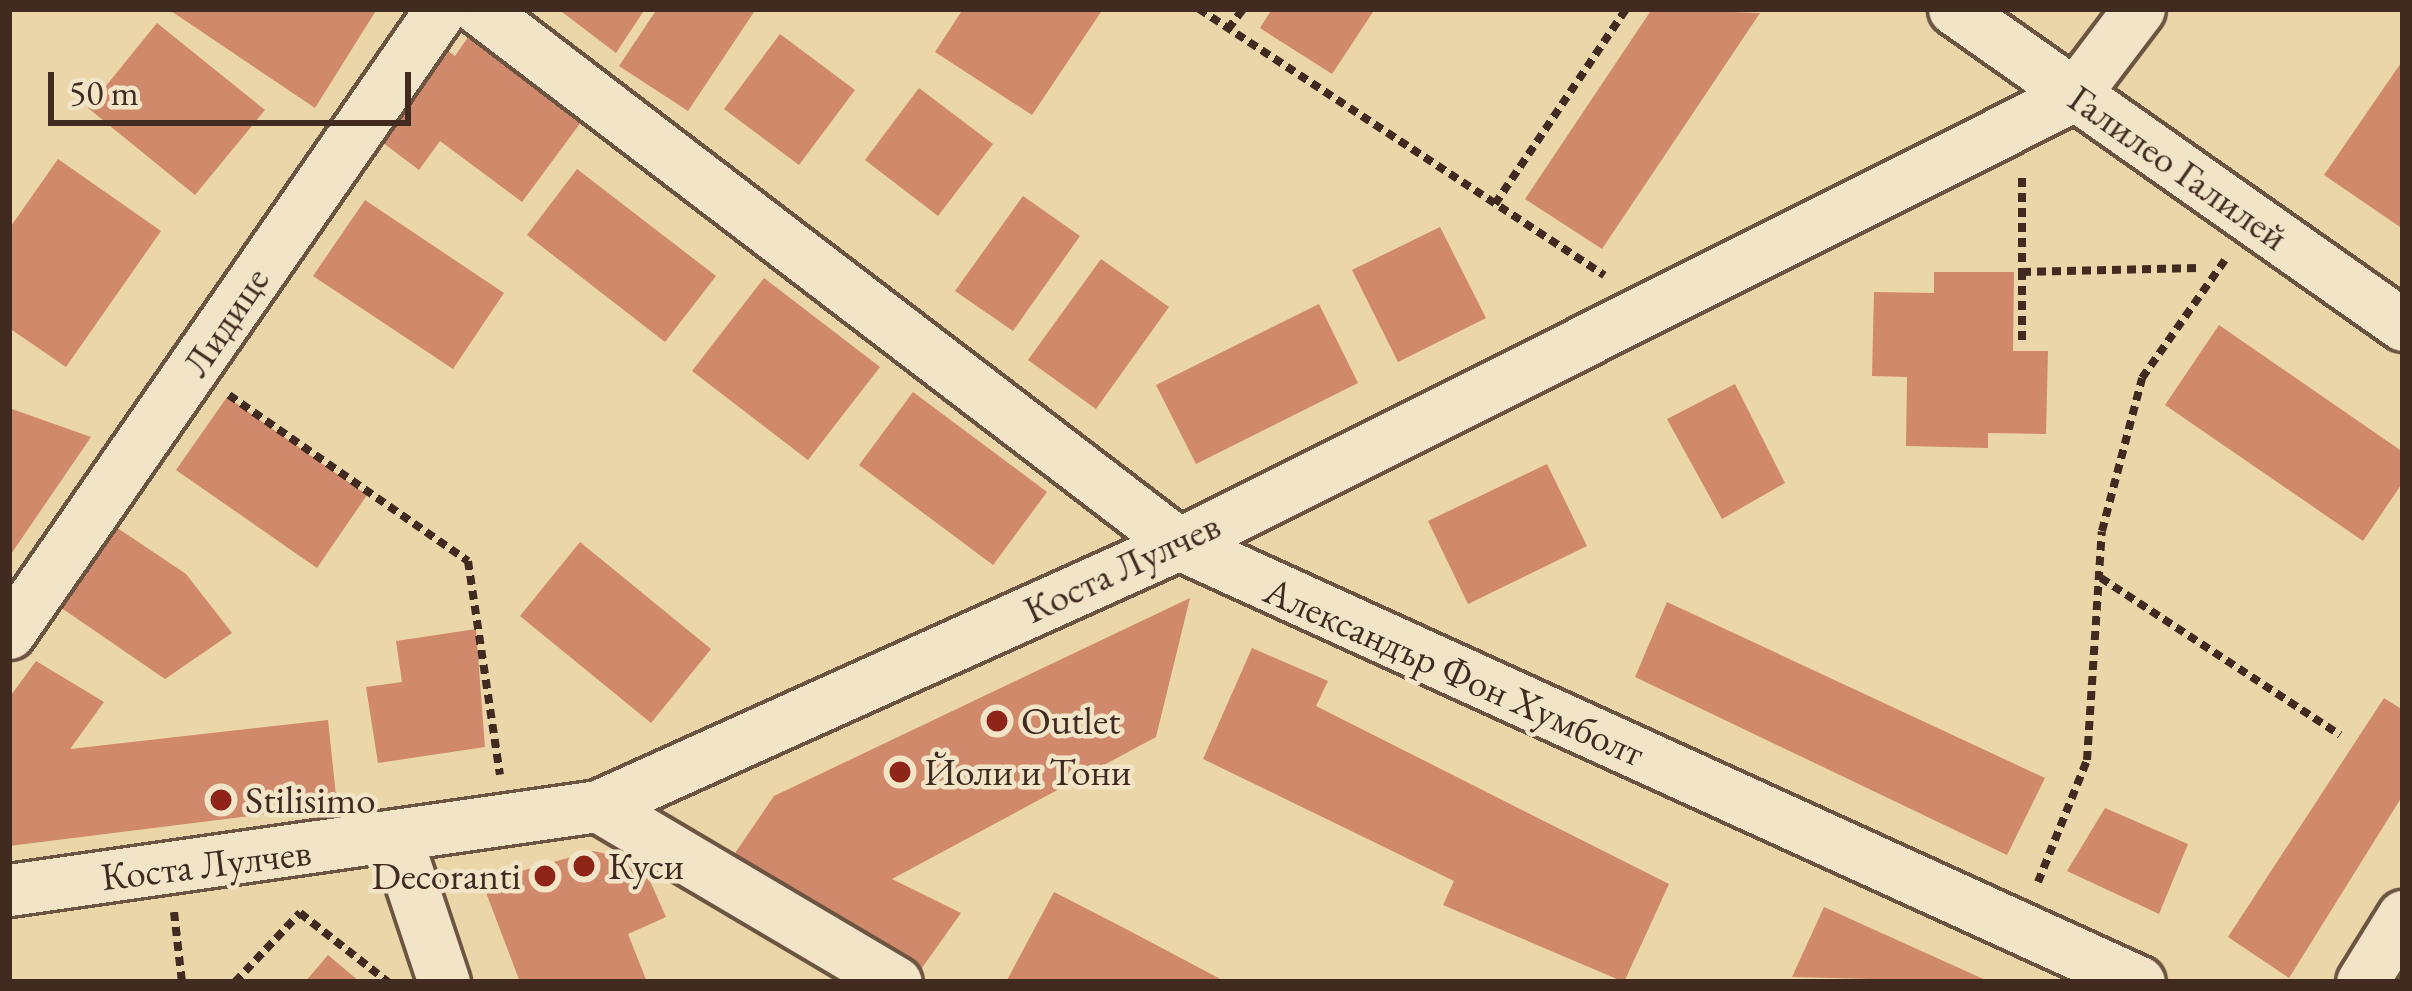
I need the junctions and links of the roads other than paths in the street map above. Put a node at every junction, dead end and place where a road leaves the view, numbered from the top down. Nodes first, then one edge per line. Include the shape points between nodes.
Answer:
1 (441, 9) edge
2 (479, 9) edge
3 (1954, 9) edge
4 (2139, 9) edge
5 (2073, 96) junction
6 (2403, 325) edge
7 (1179, 544) junction
8 (9, 633) edge
9 (598, 806) junction
10 (397, 841) junction
11 (9, 890) edge
12 (2403, 916) edge
13 (444, 982) edge
14 (896, 982) edge
15 (2139, 982) edge
16 (2362, 982) edge

1 - 8 street, Лидице
2 - 7 street, Александър Фон Хумболт
3 - 5 street, Галилео Галилей
4 - 5 street, Коста Лулчев
5 - 6 street, Галилео Галилей
5 - 7 street, Коста Лулчев
7 - 9 street, Коста Лулчев
7 - 15 street, Александър Фон Хумболт
9 - 10 street, Коста Лулчев
9 - 14 street
10 - 11 street, Коста Лулчев
10 - 13 street
12 - 16 street

